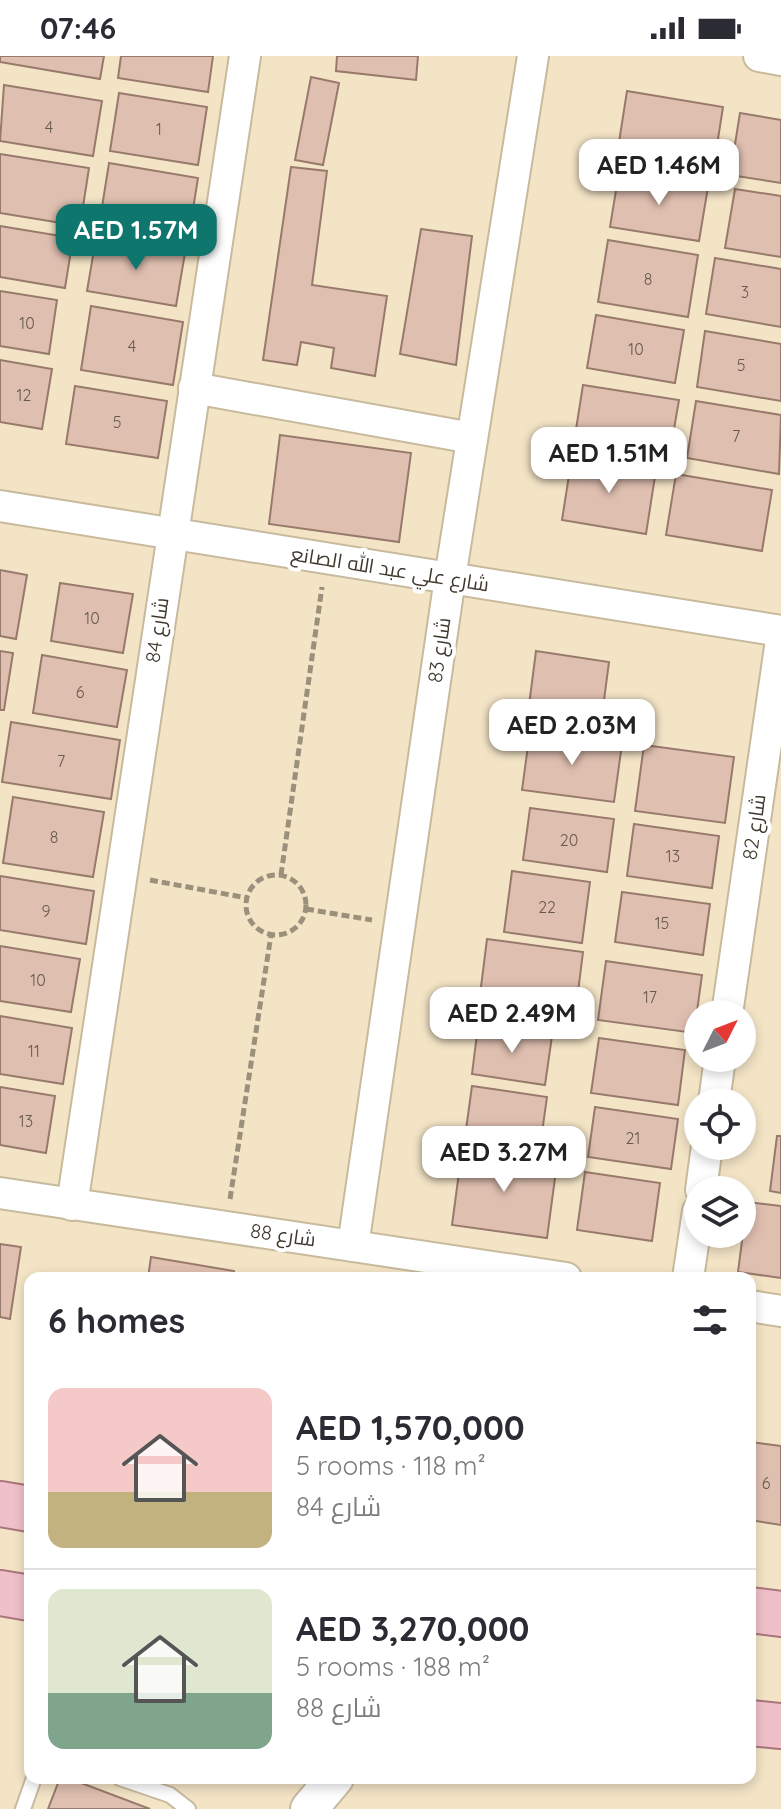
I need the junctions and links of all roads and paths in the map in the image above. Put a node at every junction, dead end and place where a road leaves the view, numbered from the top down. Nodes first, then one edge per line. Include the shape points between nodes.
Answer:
1 (245, 56) edge
2 (533, 56) edge
3 (759, 56) edge
4 (781, 60) edge
5 (194, 388) junction
6 (472, 438) junction
7 (0, 506) edge
8 (172, 533) junction
9 (326, 558) junction
10 (450, 578) junction
11 (781, 631) edge
12 (781, 640) edge
13 (121, 874) junction
14 (281, 875) junction
15 (247, 898) junction
16 (306, 909) junction
17 (399, 925) junction
18 (271, 935) junction
19 (729, 1000) edge
20 (0, 1193) edge
21 (72, 1205) junction
22 (225, 1227) junction
23 (353, 1246) junction
24 (692, 1248) edge
25 (526, 1272) edge
26 (689, 1272) edge
27 (756, 1307) edge
28 (781, 1311) edge
29 (0, 1504) edge
30 (24, 1508) edge
31 (0, 1593) edge
32 (24, 1597) edge
33 (756, 1611) edge
34 (781, 1614) edge
35 (756, 1724) edge
36 (781, 1726) edge
37 (32, 1784) edge
38 (138, 1784) edge
39 (306, 1784) edge
40 (330, 1784) edge
41 (23, 1809) edge
42 (188, 1809) edge
43 (308, 1809) edge

1 - 5 street, شارع 84
2 - 6 street, شارع 83
3 - 4 street
5 - 6 street
5 - 8 street, شارع 84
6 - 10 street, شارع 83
7 - 8 street, شارع علي عبد الله الصانع
8 - 9 street, شارع علي عبد الله الصانع
8 - 13 street, شارع 84
9 - 10 street, شارع علي عبد الله الصانع
9 - 14 path
10 - 11 street, شارع علي عبد الله الصانع
10 - 17 street, شارع 83
12 - 19 street, شارع 82
13 - 15 path
13 - 21 street, شارع 84
14 - 15 path via 260,879
14 - 16 path via 301,887
15 - 18 path via 251,921
16 - 17 path
16 - 18 path via 294,930
17 - 23 street, شارع 83
18 - 22 path
20 - 21 street, شارع 88
21 - 22 street, شارع 88
22 - 23 street, شارع 88
23 - 25 street, شارع 88
24 - 26 street
27 - 28 street
29 - 30 main road
31 - 32 main road
33 - 34 main road
35 - 36 main road
37 - 41 lane
38 - 42 lane via 170,1795
39 - 43 street
40 - 43 street

